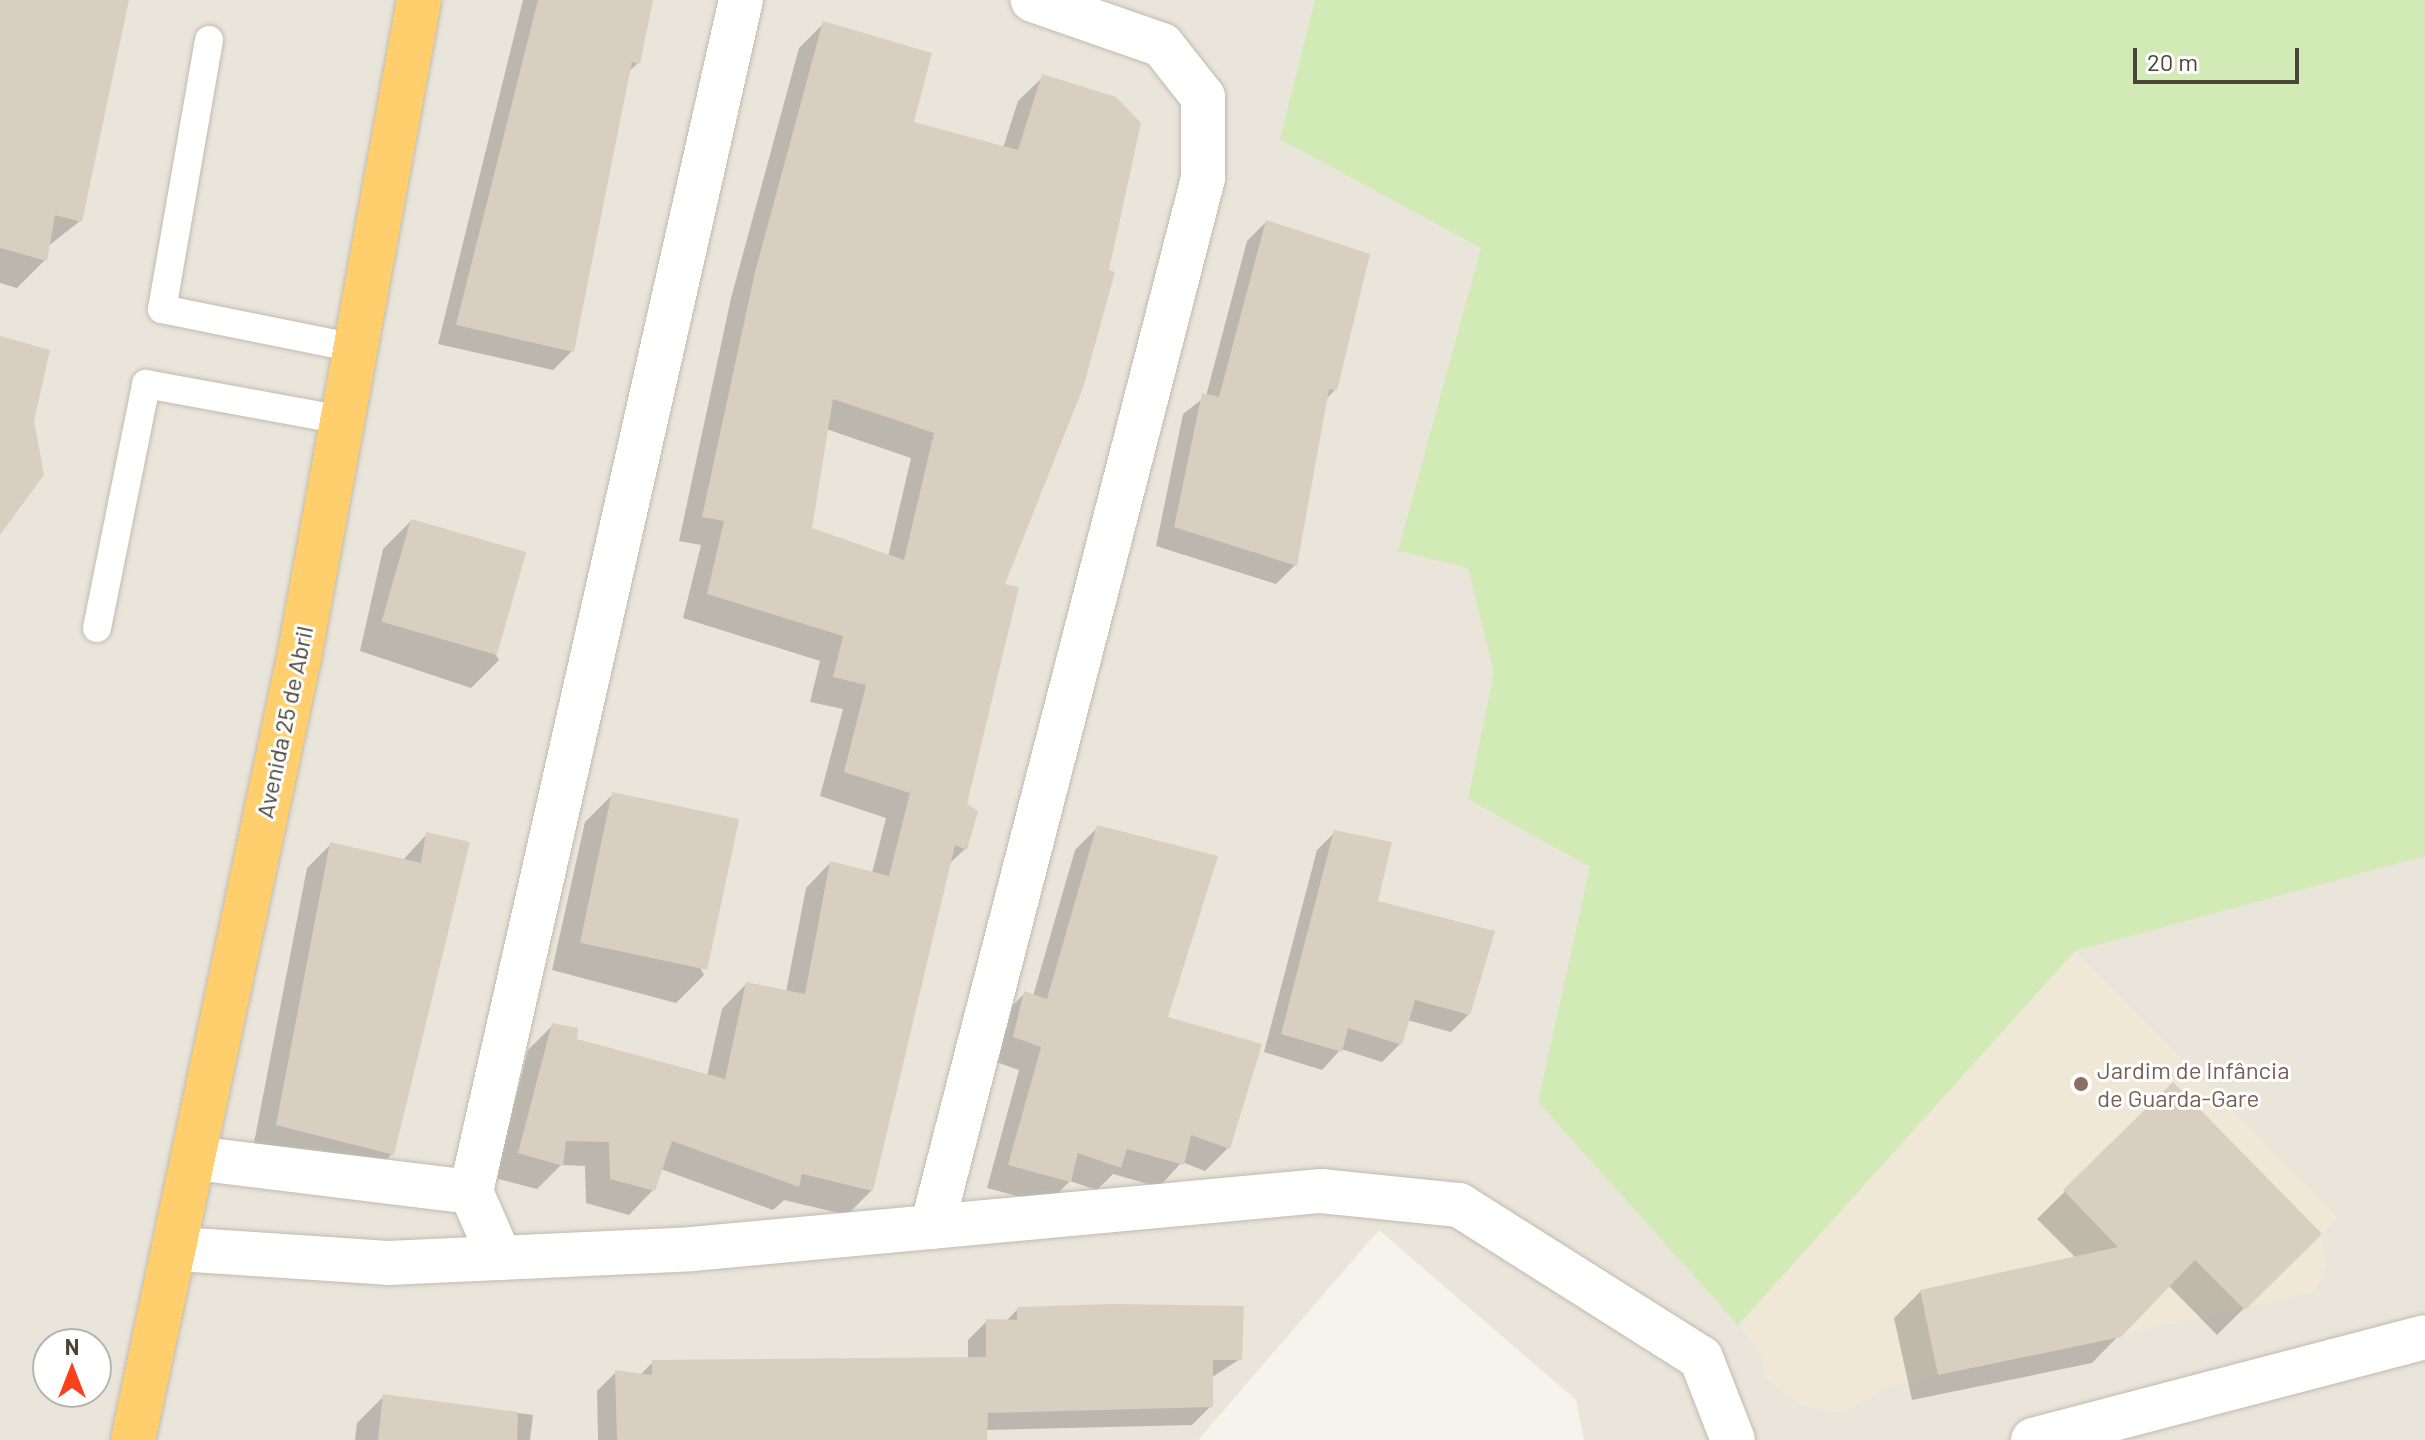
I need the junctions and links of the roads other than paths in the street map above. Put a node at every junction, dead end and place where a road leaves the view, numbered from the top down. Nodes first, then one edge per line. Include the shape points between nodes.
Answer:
1 (419, 0) edge
2 (741, 0) edge
3 (1033, 0) edge
4 (209, 40) dead end
5 (356, 348) junction
6 (343, 420) junction
7 (97, 628) dead end
8 (194, 1158) junction
9 (471, 1192) junction
10 (932, 1227) junction
11 (178, 1249) junction
12 (500, 1258) junction
13 (2425, 1337) edge
14 (133, 1440) edge
15 (1733, 1440) edge
16 (2033, 1440) edge

1 - 5 highway, Avenida 25 de Abril
2 - 9 street
3 - 10 street via 1162,45 1203,97 1203,178
4 - 5 lane via 162,309
5 - 6 highway, Avenida 25 de Abril
6 - 7 lane via 146,384
6 - 8 highway, Avenida 25 de Abril
8 - 9 street
8 - 11 highway, Avenida 25 de Abril
9 - 12 street
10 - 12 street
10 - 15 street via 1321,1191 1459,1205 1701,1358
11 - 12 street via 388,1263
11 - 14 highway, Avenida 25 de Abril
13 - 16 street

